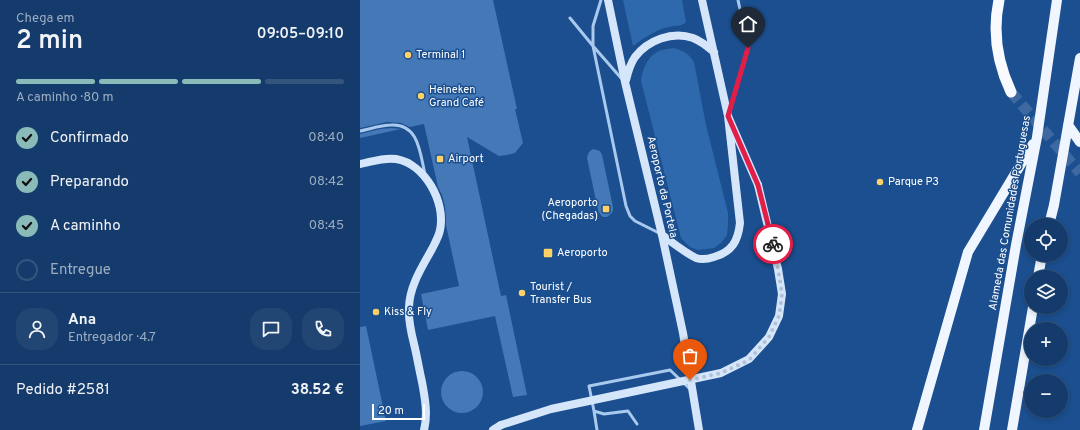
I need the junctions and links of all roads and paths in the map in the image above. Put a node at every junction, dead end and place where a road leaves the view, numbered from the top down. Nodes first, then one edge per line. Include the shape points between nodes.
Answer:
1 (601, 0) edge
2 (608, 0) edge
3 (702, 0) edge
4 (738, 0) edge
5 (999, 0) edge
6 (1058, 0) edge
7 (570, 18) dead end
8 (593, 46) junction
9 (714, 52) junction
10 (1080, 58) edge
11 (625, 82) junction
12 (1012, 92) tunnel mouth
13 (728, 116) junction
14 (1068, 125) junction
15 (360, 131) edge
16 (1037, 137) junction
17 (1080, 142) edge
18 (360, 164) edge
19 (426, 178) junction
20 (1051, 218) edge
21 (662, 235) junction
22 (1032, 314) edge
23 (692, 391) junction
24 (594, 411) junction
25 (637, 424) dead end
26 (424, 430) edge
27 (493, 430) edge
28 (597, 430) edge
29 (699, 430) edge
30 (917, 430) edge
31 (984, 430) edge
32 (1012, 430) edge

1 - 8 lane via 593,26
2 - 11 main road, Aeroporto da Portela
3 - 9 main road
4 - 13 lane via 748,48
5 - 12 highway via 997,49 1004,76
6 - 16 main road, Alameda das Comunidades Portuguesas
7 - 8 lane
8 - 11 lane
8 - 21 lane via 626,206 630,216 636,221
9 - 11 main road via 692,38 666,36 643,48 634,58
9 - 13 main road
10 - 14 main road
11 - 21 main road, Aeroporto da Portela
13 - 21 main road via 740,223 735,243 728,252 708,259 697,258
13 - 27 main road, bridge via 758,185 778,269 782,294 779,316 769,337 749,360 721,373 551,409
14 - 17 main road
14 - 20 main road
15 - 19 lane via 389,125 408,128 416,141
16 - 30 main road via 968,252
16 - 31 main road, Alameda das Comunidades Portuguesas
18 - 19 main road via 396,159 417,169
19 - 26 main road via 439,204 440,230 414,284 409,307 424,393
21 - 23 main road, Aeroporto da Portela via 683,333
22 - 32 main road
23 - 24 lane via 670,370 590,386
23 - 29 main road, Aeroporto da Portela
24 - 25 lane via 604,414 628,411
24 - 28 lane

